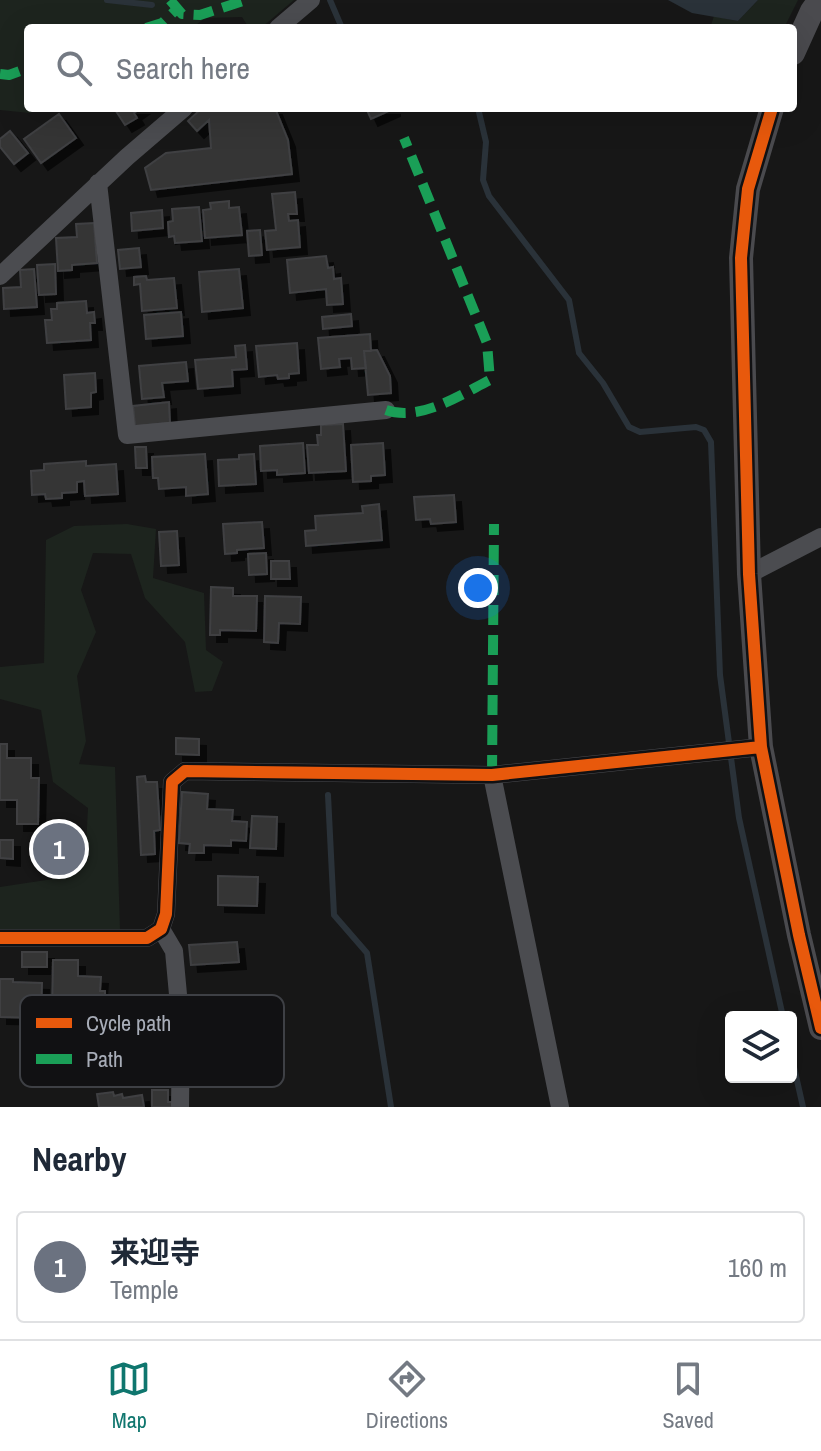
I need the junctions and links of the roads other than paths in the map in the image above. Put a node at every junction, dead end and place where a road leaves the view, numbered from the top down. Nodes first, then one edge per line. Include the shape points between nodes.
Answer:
1 (311, 0) edge
2 (820, 0) edge
3 (283, 24) edge
4 (797, 44) edge
5 (179, 112) edge
6 (771, 112) edge
7 (98, 183) junction
8 (0, 276) edge
9 (386, 410) dead end
10 (821, 537) edge
11 (749, 574) junction
12 (751, 749) junction
13 (492, 775) junction
14 (161, 929) junction
15 (0, 938) edge
16 (178, 995) edge
17 (821, 1028) edge
18 (180, 1087) edge
19 (180, 1107) edge
20 (560, 1107) edge

1 - 3 street
2 - 4 street
5 - 7 street
6 - 11 street via 748,189 741,258
7 - 8 street
7 - 9 street via 127,435
10 - 11 street
11 - 12 street
12 - 13 street
12 - 17 street
13 - 14 street via 185,771 172,782
13 - 20 street
14 - 15 street via 147,938
14 - 16 street via 174,951
18 - 19 street

